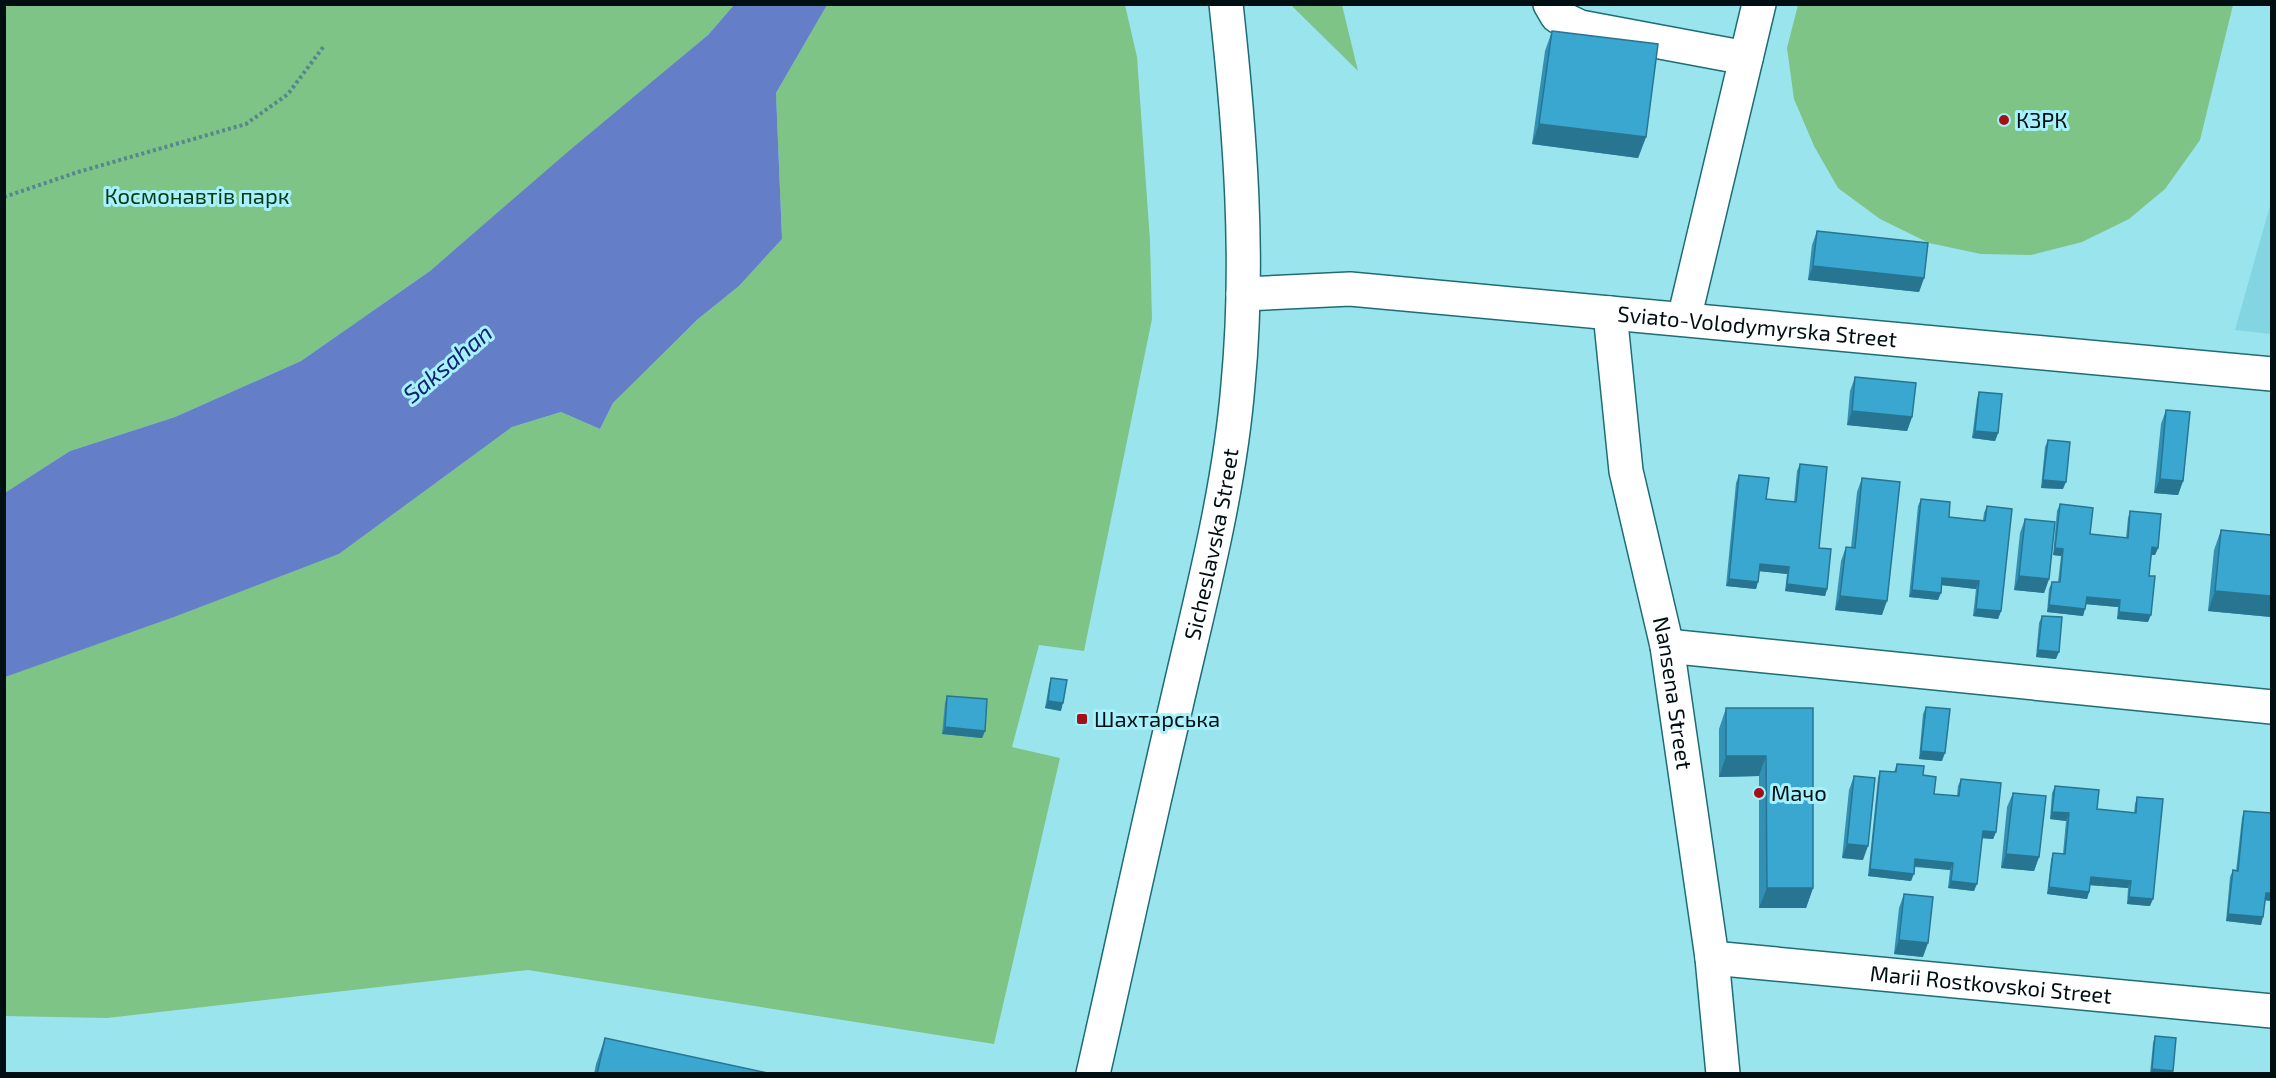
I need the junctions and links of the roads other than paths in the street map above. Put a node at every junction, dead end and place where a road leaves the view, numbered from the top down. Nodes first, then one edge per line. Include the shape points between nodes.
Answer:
1 (1226, 4) edge
2 (1550, 4) edge
3 (1759, 4) edge
4 (1746, 58) junction
5 (1243, 294) junction
6 (1610, 313) junction
7 (1684, 319) junction
8 (2271, 374) edge
9 (1667, 646) junction
10 (2271, 707) edge
11 (1712, 958) junction
12 (2271, 1011) edge
13 (1093, 1074) edge
14 (1723, 1074) edge

1 - 5 street, Sicheslavska Street via 1236,101
2 - 4 street via 1557,16 1580,27
3 - 4 street
4 - 7 street
5 - 6 street, Sviato-Volodymyrska Street via 1350,288
5 - 13 street, Sicheslavska Street via 1238,387 1228,465
6 - 7 street, Sviato-Volodymyrska Street
6 - 9 street, Nansena Street via 1626,471
7 - 8 street, Sviato-Volodymyrska Street
9 - 10 street
9 - 11 street, Nansena Street
11 - 12 street, Marii Rostkovskoi Street
11 - 14 street, Nansena Street

